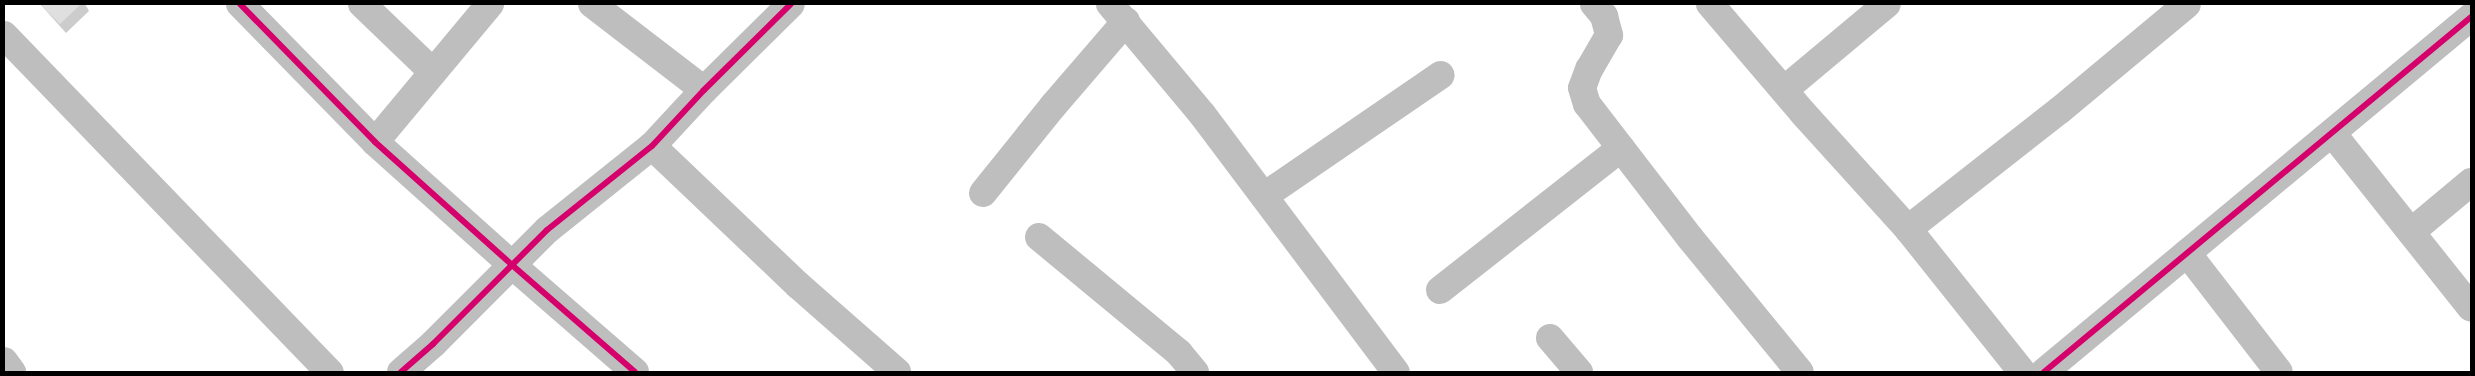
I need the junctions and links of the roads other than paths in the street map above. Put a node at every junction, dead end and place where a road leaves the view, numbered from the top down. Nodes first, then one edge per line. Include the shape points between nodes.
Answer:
1 (240, 4) edge
2 (362, 4) edge
3 (490, 4) edge
4 (592, 4) edge
5 (792, 4) edge
6 (1594, 4) edge
7 (1710, 4) edge
8 (1887, 4) edge
9 (2187, 4) edge
10 (1119, 10) edge
11 (2471, 17) edge
12 (4, 35) edge
13 (433, 72) junction
14 (1441, 75) dead end
15 (704, 90) junction
16 (1784, 90) junction
17 (2332, 133) junction
18 (375, 142) junction
19 (652, 146) junction
20 (1621, 148) junction
21 (2471, 182) edge
22 (983, 193) dead end
23 (1264, 196) junction
24 (1908, 229) junction
25 (2411, 232) junction
26 (1039, 237) dead end
27 (2187, 252) junction
28 (512, 265) junction
29 (1440, 290) dead end
30 (2471, 308) edge
31 (1550, 338) dead end
32 (4, 361) edge
33 (413, 368) edge
34 (2049, 371) edge
35 (12, 372) edge
36 (330, 372) edge
37 (636, 372) edge
38 (897, 372) edge
39 (1195, 372) edge
40 (1396, 372) edge
41 (1579, 372) edge
42 (1800, 372) edge
43 (2022, 372) edge
44 (2279, 372) edge

1 - 18 street
2 - 13 street
3 - 13 street
4 - 15 street
5 - 15 street
6 - 20 street via 1604,16 1609,35 1582,88 1587,104
7 - 16 street
8 - 16 street
9 - 24 street via 2060,110
10 - 22 street via 1053,106
10 - 23 street
11 - 17 street
12 - 36 street
13 - 18 street
14 - 23 street
15 - 19 street
16 - 24 street
17 - 25 street
17 - 27 street
18 - 28 street
19 - 28 street via 547,230
19 - 38 street via 798,285
20 - 29 street
20 - 42 street
21 - 25 street
23 - 40 street
24 - 43 street
25 - 30 street
26 - 39 street via 1179,354
27 - 34 street
27 - 44 street
28 - 33 street
28 - 37 street
31 - 41 street
32 - 35 street

